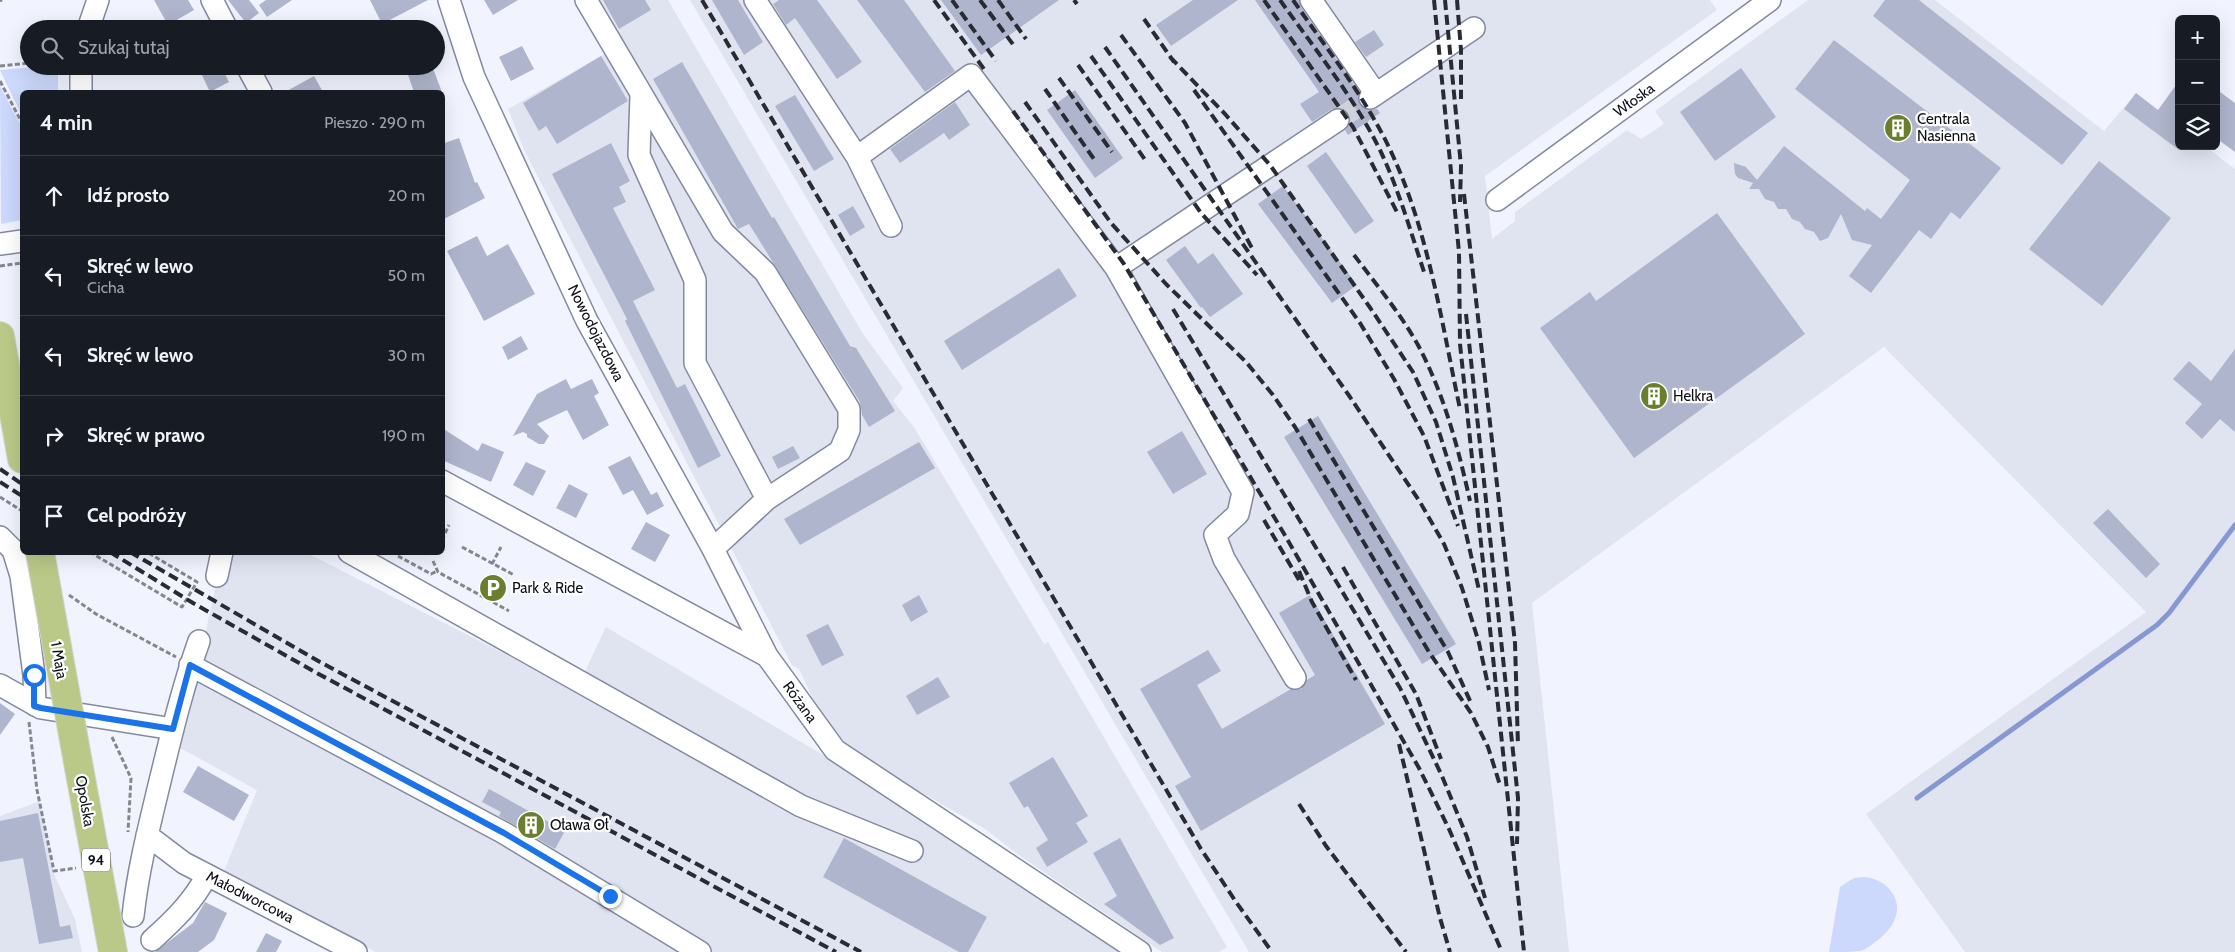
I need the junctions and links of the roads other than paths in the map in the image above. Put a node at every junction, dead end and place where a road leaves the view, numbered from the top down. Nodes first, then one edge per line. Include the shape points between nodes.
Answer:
1 (98, 0) edge
2 (212, 0) edge
3 (449, 0) edge
4 (586, 0) edge
5 (755, 0) edge
6 (1311, 0) edge
7 (1770, 0) edge
8 (91, 20) edge
9 (222, 20) edge
10 (1474, 28) dead end
11 (81, 75) edge
12 (252, 75) edge
13 (81, 90) edge
14 (260, 90) edge
15 (641, 94) junction
16 (1338, 120) tunnel mouth
17 (857, 157) junction
18 (1497, 200) dead end
19 (891, 226) dead end
20 (20, 241) edge
21 (0, 244) edge
22 (1116, 268) junction
23 (0, 336) edge
24 (20, 448) edge
25 (445, 483) edge
26 (767, 499) junction
27 (0, 537) edge
28 (713, 549) junction
29 (41, 555) edge
30 (221, 555) edge
31 (354, 555) edge
32 (217, 576) dead end
33 (199, 641) dead end
34 (766, 656) junction
35 (190, 665) junction
36 (1295, 678) dead end
37 (0, 685) edge
38 (31, 710) junction
39 (173, 729) junction
40 (79, 768) joint
41 (138, 836) junction
42 (912, 851) dead end
43 (206, 875) junction
44 (133, 916) dead end
45 (152, 940) dead end
46 (113, 952) edge
47 (356, 952) edge
48 (700, 952) edge
49 (1140, 952) edge

1 - 8 street
2 - 9 street
3 - 28 street, Nowodojazdowa via 474,77 587,321
4 - 15 street
5 - 17 street
6 - 10 street via 1373,96
7 - 18 street, Włoska
11 - 13 street
12 - 14 street
15 - 26 street via 639,155 695,280 695,363
15 - 26 street via 723,232 765,272 849,410 849,430 840,450
16 - 22 street
17 - 19 street
17 - 22 street via 971,75
20 - 21 street
22 - 36 street via 1243,492 1238,514 1215,535 1224,559
23 - 24 main road
25 - 34 street, Różana
26 - 28 street
27 - 38 street via 14,550 21,576 34,675
28 - 34 street, Nowodojazdowa
29 - 40 main road, 1 Maja / 94, bridge
30 - 32 street
31 - 42 street via 801,806
33 - 35 street
34 - 49 street, Różana via 835,750
35 - 39 street
35 - 48 street via 504,833
37 - 38 street
38 - 39 street
39 - 41 street
40 - 46 main road, Opolska / 94
41 - 43 street, Małodworcowa
41 - 44 street
43 - 45 street via 182,912
43 - 47 street, Małodworcowa

